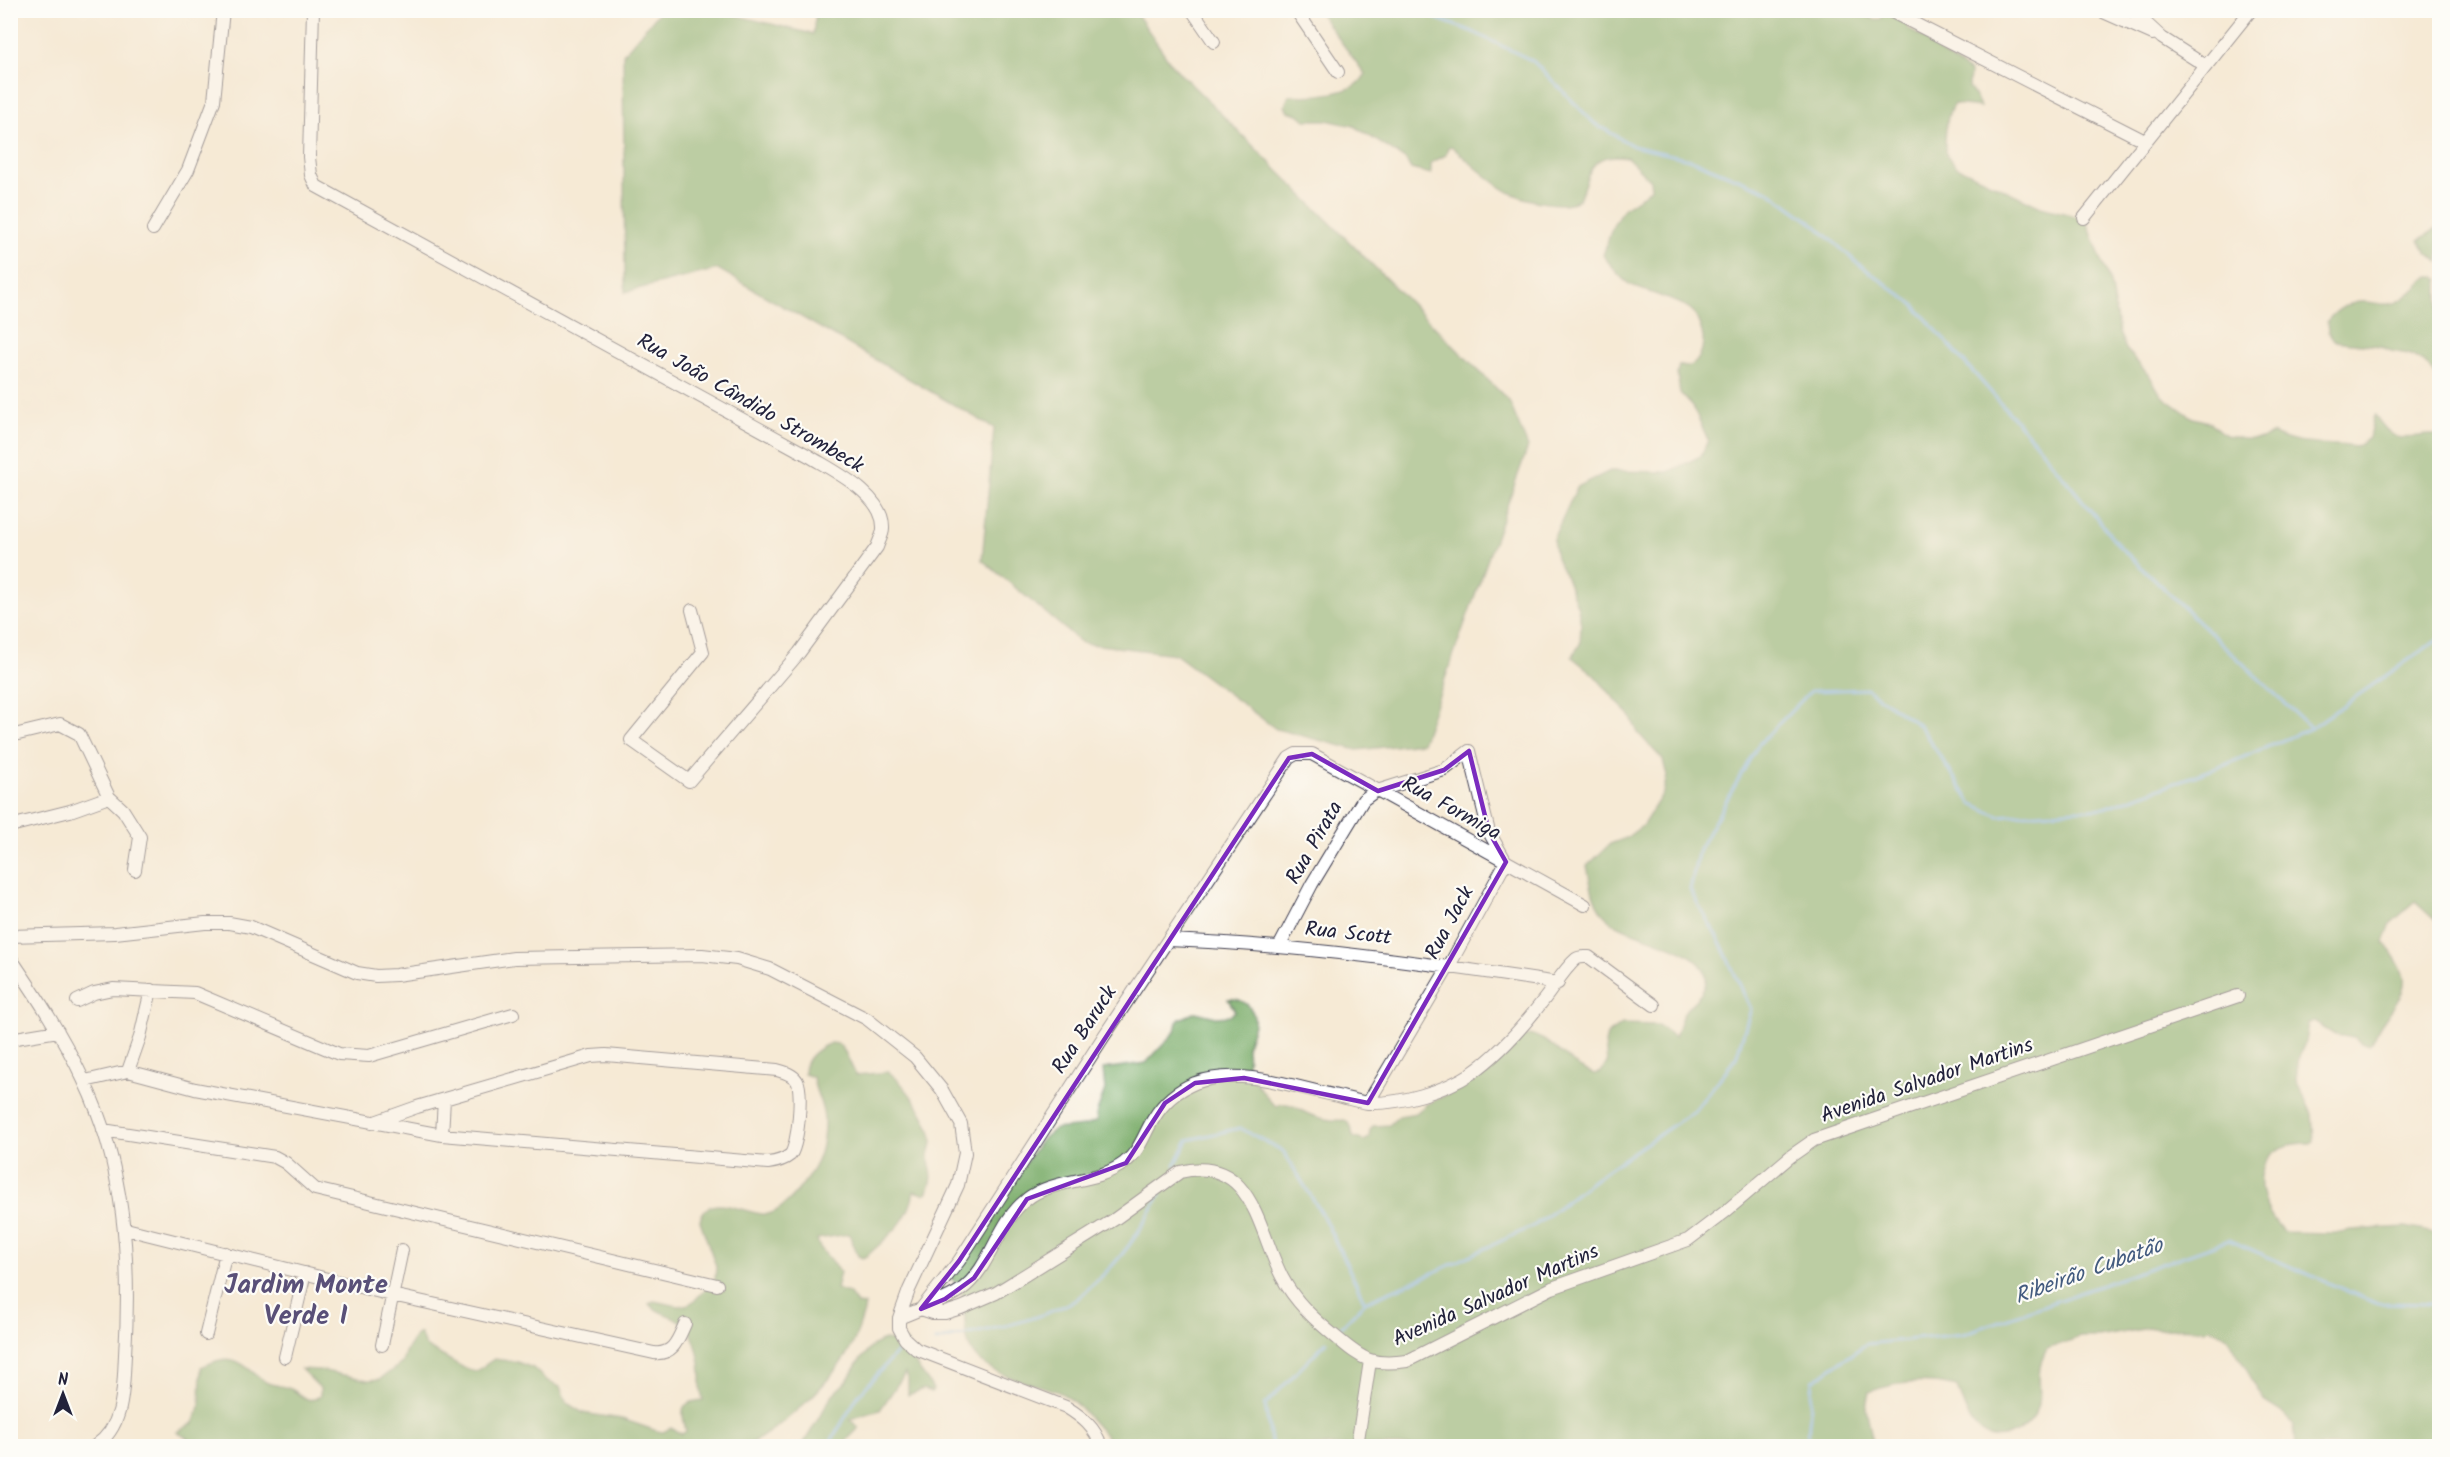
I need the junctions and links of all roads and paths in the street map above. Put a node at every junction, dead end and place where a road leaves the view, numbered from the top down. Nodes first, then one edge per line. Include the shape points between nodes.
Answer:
1 (223, 10) edge
2 (313, 10) edge
3 (1192, 10) edge
4 (1296, 10) edge
5 (1888, 10) edge
6 (2099, 10) edge
7 (2132, 10) edge
8 (2251, 10) edge
9 (2162, 38) junction
10 (1214, 42) dead end
11 (2206, 66) junction
12 (1338, 72) dead end
13 (2145, 141) junction
14 (2084, 218) dead end
15 (153, 229) dead end
16 (692, 610) dead end
17 (10, 736) edge
18 (1296, 754) joint
19 (1378, 791) junction
20 (109, 797) junction
21 (10, 826) edge
22 (1506, 862) junction
23 (135, 870) dead end
24 (1586, 905) dead end
25 (10, 936) edge
26 (1168, 940) junction
27 (1280, 946) junction
28 (10, 957) edge
29 (1449, 966) junction
30 (1557, 982) junction
31 (151, 990) junction
32 (2238, 996) dead end
33 (77, 1001) dead end
34 (1654, 1005) dead end
35 (513, 1014) dead end
36 (58, 1031) junction
37 (10, 1039) edge
38 (128, 1071) junction
39 (85, 1081) junction
40 (444, 1099) junction
41 (1368, 1103) junction
42 (372, 1124) junction
43 (103, 1130) junction
44 (442, 1135) junction
45 (126, 1229) junction
46 (402, 1251) dead end
47 (226, 1253) junction
48 (305, 1273) junction
49 (717, 1285) dead end
50 (392, 1295) junction
51 (921, 1309) junction
52 (899, 1318) junction
53 (685, 1324) dead end
54 (206, 1334) dead end
55 (382, 1345) dead end
56 (285, 1357) dead end
57 (1370, 1361) junction
58 (95, 1446) edge
59 (1101, 1446) edge
60 (1357, 1446) edge

1 - 15 street via 214,101 188,170
2 - 16 street, Rua João Cândido Strombeck via 309,157 310,175 316,186 809,456 864,491 879,509 883,528 877,547 799,653 689,781 631,740 703,652
3 - 10 street
4 - 12 street
5 - 13 street
6 - 9 street
7 - 9 street
8 - 11 street
9 - 11 street
11 - 13 street
13 - 14 street
17 - 20 street via 60,724 79,734
18 - 19 street, Rua Formiga via 1312,754
18 - 26 street, Rua Baruck via 1289,758
19 - 22 street, Rua Formiga
19 - 22 street, Rua Pirata via 1444,770 1468,751 1489,832
19 - 27 street, Rua Pirata via 1363,800 1355,811
20 - 21 street
20 - 23 street via 123,810 140,837
22 - 24 street, Rua Formiga
22 - 29 street, Rua Jack
25 - 52 street via 115,933 229,923 251,927 357,973 376,976 514,958 691,955 737,959 770,969 867,1018 893,1037 942,1090 962,1124 965,1153 958,1185
26 - 27 street, Rua Scott
26 - 51 street, Rua Baruck via 959,1261
27 - 29 street, Rua Scott
28 - 36 street
29 - 30 street, Rua Scott
29 - 41 street, Rua Jack
30 - 34 street via 1579,957 1589,957
30 - 41 street via 1521,1028 1472,1073 1426,1093
31 - 33 street via 103,990
31 - 35 street via 195,993 339,1054 354,1056 369,1056
31 - 38 street
32 - 57 street, Avenida Salvador Martins via 1815,1140 1688,1240 1552,1288 1407,1361
36 - 37 street
36 - 39 street
38 - 39 street
38 - 42 street via 195,1089
39 - 43 street
40 - 42 street
40 - 44 street
40 - 44 street via 576,1059 606,1055 777,1070 789,1073 800,1091 796,1146 790,1155 768,1163
41 - 51 street via 1244,1078 1214,1078 1195,1083 1165,1103 1126,1163 1092,1178 1040,1191 1027,1199 1007,1222 974,1278 945,1299
42 - 44 street
43 - 45 street
43 - 49 street via 275,1157 315,1189
45 - 47 street
45 - 58 street via 129,1304 122,1399 110,1432
46 - 50 street
47 - 48 street
47 - 54 street
48 - 50 street
48 - 56 street
50 - 53 street via 663,1354 676,1345
50 - 55 street
51 - 52 street, Rua Baruck
51 - 57 street, Avenida Salvador Martins via 945,1313 996,1293 1115,1219 1180,1172 1208,1170 1227,1176 1255,1206 1282,1276 1298,1301 1318,1322
52 - 59 street via 905,1339 916,1349 1066,1407 1092,1428
57 - 60 street

